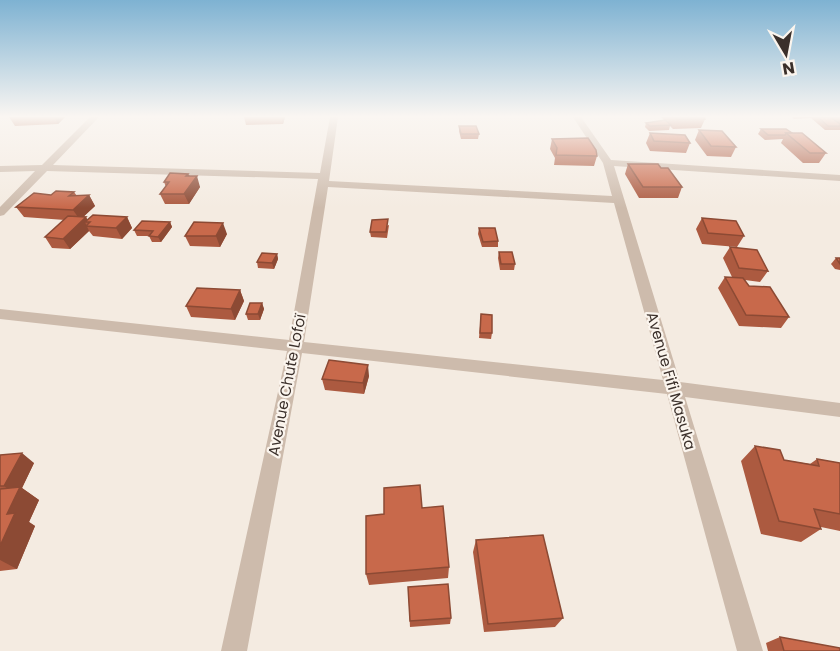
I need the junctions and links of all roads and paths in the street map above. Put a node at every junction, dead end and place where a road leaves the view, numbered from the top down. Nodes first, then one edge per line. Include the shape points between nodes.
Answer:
1 (66, 147) edge
2 (329, 147) edge
3 (597, 147) edge
4 (608, 163) junction
5 (46, 168) junction
6 (0, 169) edge
7 (840, 178) edge
8 (323, 180) junction
9 (619, 200) junction
10 (0, 213) edge
11 (0, 314) edge
12 (296, 345) junction
13 (672, 388) junction
14 (840, 411) edge
15 (234, 651) edge
16 (750, 651) edge

1 - 5 street
2 - 8 street, Avenue Chute Lofoï
3 - 4 street, Avenue Fifi Masuka
4 - 7 street
4 - 9 street, Avenue Fifi Masuka
5 - 6 street
5 - 8 street
5 - 10 street
8 - 9 street
8 - 12 street, Avenue Chute Lofoï
9 - 13 street, Avenue Fifi Masuka
11 - 12 street
12 - 13 street
12 - 15 street, Avenue Chute Lofoï
13 - 14 street
13 - 16 street, Avenue Fifi Masuka

